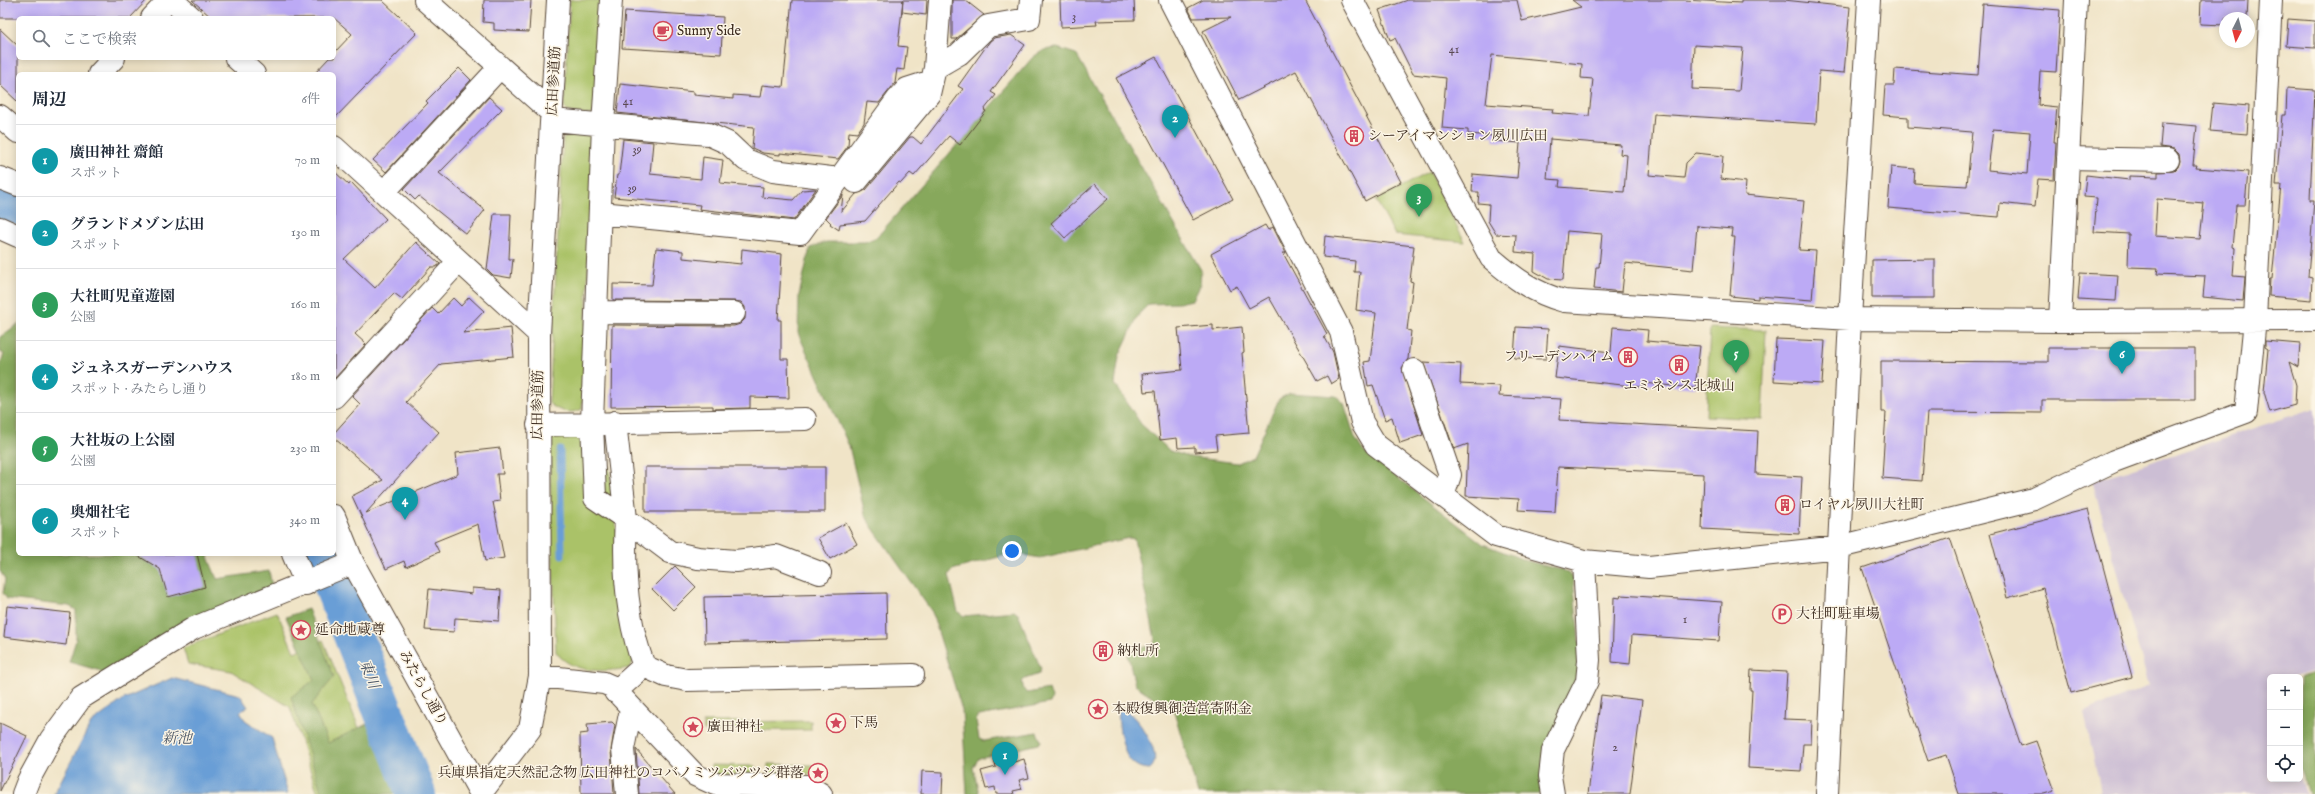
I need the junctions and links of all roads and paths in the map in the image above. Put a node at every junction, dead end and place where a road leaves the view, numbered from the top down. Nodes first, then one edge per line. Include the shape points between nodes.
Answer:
1 (169, 0) edge
2 (172, 0) edge
3 (425, 0) edge
4 (558, 0) edge
5 (611, 0) edge
6 (940, 0) edge
7 (1031, 0) edge
8 (1170, 0) edge
9 (1352, 0) edge
10 (1869, 0) edge
11 (2076, 0) edge
12 (2271, 0) edge
13 (154, 16) edge
14 (190, 16) edge
15 (112, 60) edge
16 (238, 60) edge
17 (500, 67) junction
18 (101, 72) edge
19 (252, 72) edge
20 (933, 74) junction
21 (0, 116) edge
22 (552, 117) junction
23 (603, 125) junction
24 (16, 130) edge
25 (336, 149) edge
26 (2068, 158) junction
27 (2168, 160) dead end
28 (0, 178) edge
29 (848, 181) junction
30 (16, 184) edge
31 (384, 192) junction
32 (601, 213) junction
33 (0, 228) edge
34 (16, 235) edge
35 (459, 261) junction
36 (596, 312) junction
37 (734, 313) dead end
38 (1850, 319) junction
39 (2255, 319) junction
40 (2315, 320) edge
41 (2060, 321) junction
42 (539, 334) junction
43 (1414, 370) dead end
44 (336, 395) edge
45 (805, 419) dead end
46 (592, 422) junction
47 (615, 422) junction
48 (538, 425) junction
49 (1443, 496) junction
50 (626, 519) junction
51 (336, 523) edge
52 (1839, 547) junction
53 (293, 556) edge
54 (1584, 561) junction
55 (348, 565) junction
56 (820, 573) dead end
57 (309, 582) junction
58 (644, 666) junction
59 (913, 675) dead end
60 (540, 676) junction
61 (615, 692) junction
62 (631, 708) junction
63 (481, 793) edge
64 (23, 794) edge
65 (627, 794) edge
66 (821, 794) edge
67 (1553, 794) edge
68 (1827, 794) edge

1 - 13 street
2 - 14 street
3 - 17 street
4 - 22 street, 広田参道筋
5 - 23 street
6 - 20 street
7 - 20 street via 1029,19 988,26 959,54
8 - 49 street via 1341,332 1362,422 1376,445
9 - 38 street via 1491,258 1518,280 1542,295 1564,302
10 - 38 street
11 - 26 street
12 - 39 street
15 - 18 street
16 - 19 street
17 - 22 street
17 - 31 street
20 - 29 street via 907,89 897,100
21 - 24 street
22 - 23 street
22 - 42 street, 広田参道筋
23 - 29 street via 708,134 728,143 746,160 773,171
23 - 32 street
25 - 31 street
26 - 27 street
26 - 41 street
28 - 30 street
29 - 32 street via 800,233
31 - 35 street
32 - 36 street
33 - 34 street
35 - 42 street
35 - 44 street
36 - 37 street
36 - 46 street
38 - 41 street
38 - 52 street
39 - 40 street
39 - 41 street
39 - 52 street via 2246,412 2114,461 2034,499
42 - 48 street, 広田参道筋
43 - 49 street via 1450,475
45 - 47 street
46 - 47 street
46 - 48 street
46 - 50 street via 595,498
47 - 50 street
48 - 60 street, 広田参道筋
49 - 54 street via 1496,536
50 - 56 street via 670,552 698,558 736,561 776,556
50 - 58 street via 624,563 634,640
51 - 55 street, みたらし通り
52 - 54 street via 1649,567
52 - 68 street
53 - 57 street
54 - 67 street via 1589,660 1587,681 1553,750 1550,776
55 - 57 street
55 - 63 street, みたらし通り
57 - 64 street via 194,628 81,698 51,739
58 - 59 street via 666,676 687,680
58 - 61 street
60 - 61 street via 604,683
60 - 63 street, 広田参道筋 via 530,728
61 - 62 street
62 - 65 street via 623,749
62 - 66 street via 695,775 715,784 808,786

